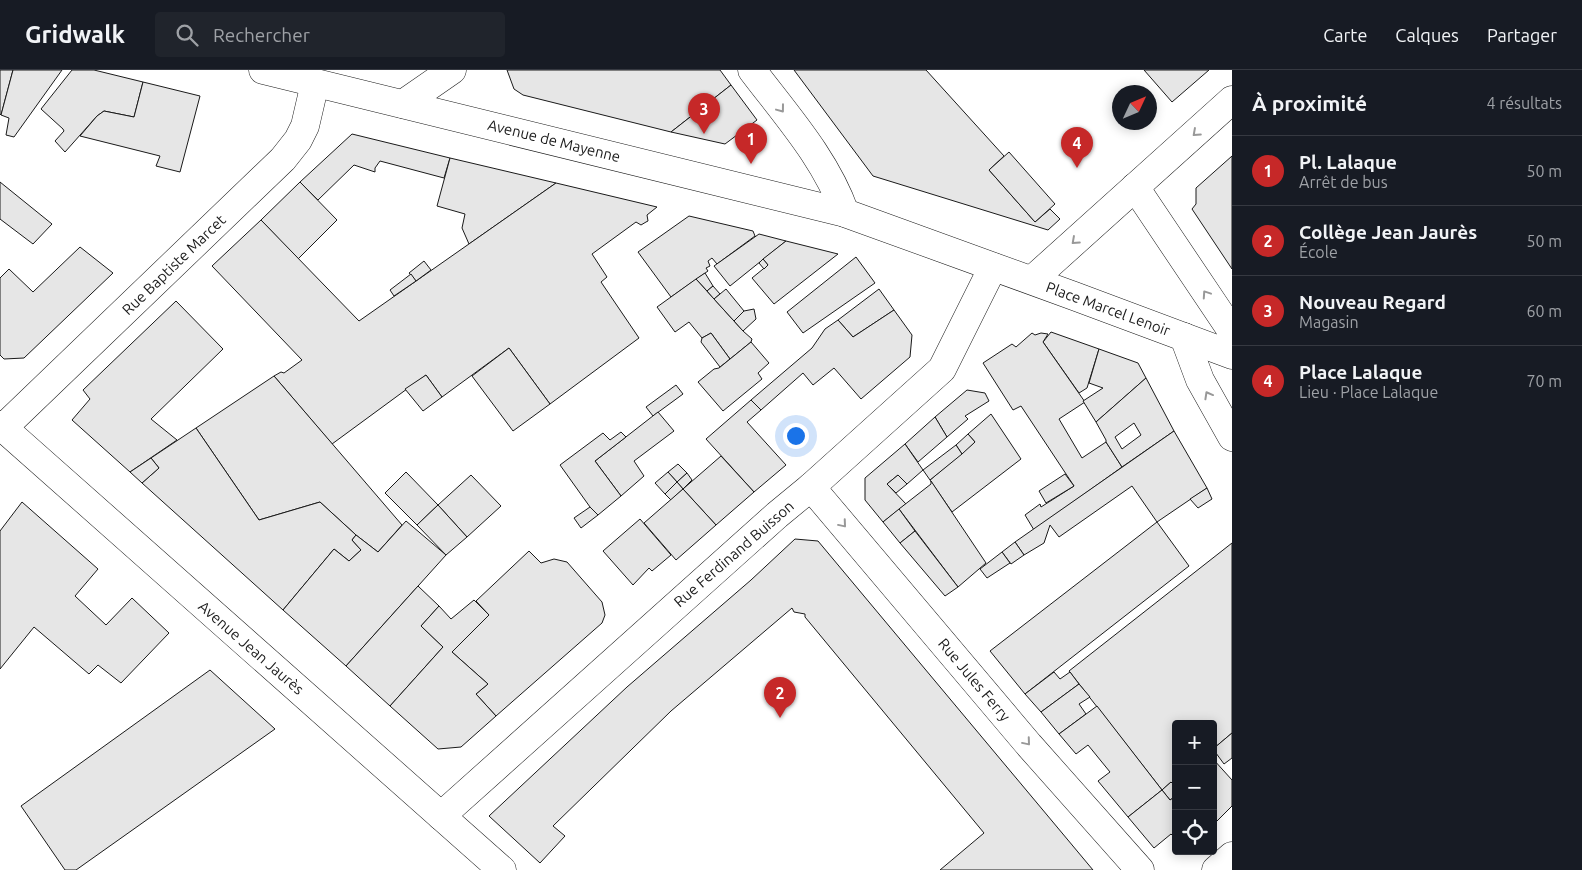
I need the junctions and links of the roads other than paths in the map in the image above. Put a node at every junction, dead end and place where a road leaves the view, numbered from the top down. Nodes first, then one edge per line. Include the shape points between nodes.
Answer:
1 (263, 70) edge
2 (452, 70) edge
3 (752, 70) edge
4 (315, 83) junction
5 (1232, 100) edge
6 (403, 104) junction
7 (1135, 186) junction
8 (845, 213) junction
9 (992, 267) junction
10 (1032, 280) junction
11 (1232, 335) edge
12 (1184, 337) junction
13 (1232, 355) edge
14 (2, 427) edge
15 (1232, 438) edge
16 (811, 487) junction
17 (441, 816) junction
18 (1232, 856) edge
19 (502, 870) edge
20 (1140, 870) edge
21 (1216, 870) edge

1 - 4 street, Avenue de Mayenne
2 - 6 street
3 -> 8 street via 812,150 837,191
4 - 6 street, Avenue de Mayenne
4 - 14 street, Rue Baptiste Marcet via 305,126 283,160
5 -> 7 street
6 - 8 street, Avenue de Mayenne
7 -> 10 street
11 -> 7 street
8 - 9 street, Avenue de Mayenne
9 - 10 street, Place Marcel Lenoir
9 - 16 street, Rue Ferdinand Buisson via 942,369
10 - 12 street, Place Marcel Lenoir
12 - 13 street, Place Marcel Lenoir
15 -> 12 street, Place Marcel Lenoir via 1200,380
14 - 17 street, Avenue Jean Jaurès
16 - 17 street, Rue Ferdinand Buisson
16 -> 20 street, Rue Jules Ferry via 1029,745
17 - 19 street, Avenue Jean Jaurès
18 - 21 street

